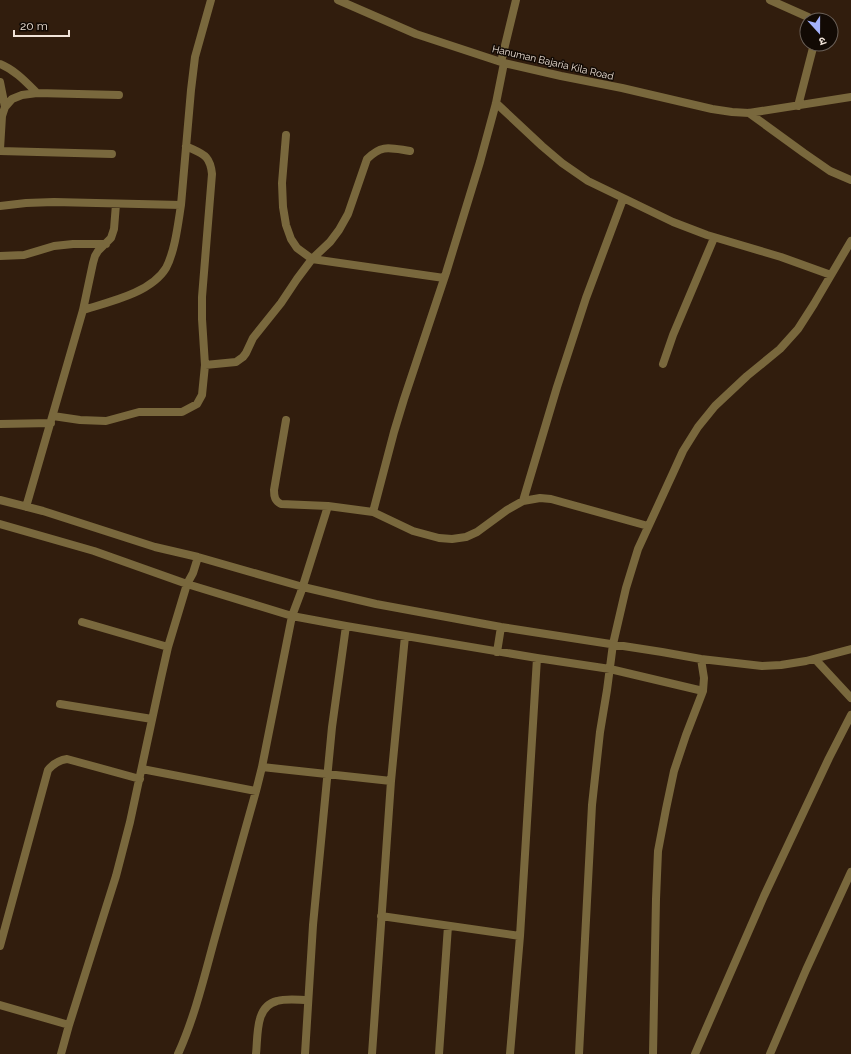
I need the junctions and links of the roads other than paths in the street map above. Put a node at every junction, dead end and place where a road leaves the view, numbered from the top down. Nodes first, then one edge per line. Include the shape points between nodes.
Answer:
1 (211, 0) edge
2 (338, 0) edge
3 (516, 0) edge
4 (770, 0) edge
5 (799, 13) edge
6 (812, 52) edge
7 (503, 62) junction
8 (0, 64) edge
9 (0, 82) edge
10 (37, 93) junction
11 (119, 95) dead end
12 (851, 97) edge
13 (496, 103) junction
14 (798, 106) junction
15 (5, 107) junction
16 (748, 113) junction
17 (286, 135) dead end
18 (186, 146) junction
19 (0, 150) edge
20 (410, 151) dead end
21 (112, 154) dead end
22 (851, 180) edge
23 (623, 199) junction
24 (116, 204) junction
25 (181, 205) junction
26 (0, 206) edge
27 (714, 238) junction
28 (851, 241) edge
29 (106, 244) junction
30 (0, 256) edge
31 (312, 259) junction
32 (831, 275) junction
33 (444, 278) junction
34 (83, 310) junction
35 (663, 364) dead end
36 (205, 365) junction
37 (52, 420) junction
38 (286, 420) dead end
39 (0, 424) edge
40 (0, 500) edge
41 (523, 501) junction
42 (328, 506) junction
43 (26, 507) junction
44 (373, 512) junction
45 (0, 524) edge
46 (648, 526) junction
47 (197, 560) junction
48 (187, 584) junction
49 (302, 589) junction
50 (292, 616) junction
51 (82, 622) dead end
52 (346, 626) junction
53 (500, 633) junction
54 (405, 636) junction
55 (168, 647) junction
56 (613, 648) junction
57 (851, 649) edge
58 (497, 652) junction
59 (537, 658) junction
60 (815, 659) junction
61 (701, 662) junction
62 (611, 665) junction
63 (702, 691) junction
64 (851, 698) edge
65 (60, 704) dead end
66 (851, 715) edge
67 (152, 720) junction
68 (262, 767) junction
69 (142, 769) junction
70 (328, 774) junction
71 (140, 779) junction
72 (391, 780) junction
73 (256, 791) junction
74 (851, 872) edge
75 (381, 916) junction
76 (448, 926) junction
77 (520, 936) junction
78 (0, 946) edge
79 (308, 1000) junction
80 (0, 1005) edge
81 (69, 1025) junction
82 (60, 1054) edge
83 (178, 1054) edge
84 (256, 1054) edge
85 (305, 1054) edge
86 (372, 1054) edge
87 (439, 1054) edge
88 (510, 1054) edge
89 (579, 1054) edge
90 (653, 1054) edge
91 (695, 1054) edge
92 (770, 1054) edge

1 - 18 street via 196,57
2 - 7 street, Hanuman Bajaria Kila Road via 416,34
3 - 7 street
4 - 5 street
6 - 14 street
7 - 13 street
7 - 16 street, Hanuman Bajaria Kila Road via 712,109
8 - 10 street via 17,74
9 - 15 street
10 - 11 street
10 - 15 street via 17,97
12 - 14 street, Hanuman Bajaria Kila Road
13 - 23 street via 562,163 588,181
13 - 33 street
14 - 16 street, Hanuman Bajaria Kila Road
15 - 19 street
16 - 22 street via 830,171
17 - 31 street via 282,182 286,226 297,248
18 - 25 street
18 - 36 street via 204,154 211,165 212,174 202,297
19 - 21 street
20 - 31 street via 380,149 367,159 348,214 330,242
23 - 27 street
23 - 41 street via 586,298
24 - 25 street
24 - 26 street via 26,202
24 - 29 street via 114,229
25 - 34 street via 173,250 166,268 155,280 130,295
27 - 32 street via 781,257
27 - 35 street
28 - 32 street
29 - 30 street via 54,246 24,255
29 - 34 street via 95,256
31 - 33 street
31 - 36 street via 253,338 243,357 236,362
32 - 46 street via 798,329 780,349 715,406 698,427 683,451
33 - 44 street via 404,399
34 - 37 street
36 - 37 street via 202,395 197,404 182,412 139,412 106,421
37 - 39 street
37 - 43 street
38 - 42 street via 274,496 277,502 286,505
40 - 43 street
41 - 44 street via 477,532 452,539 413,531
41 - 46 street via 551,499
42 - 44 street
42 - 49 street
43 - 47 street
45 - 48 street via 94,551
46 - 56 street via 626,588
47 - 48 street
47 - 49 street
48 - 50 street
48 - 55 street
49 - 50 street
49 - 53 street
50 - 52 street
50 - 68 street
51 - 55 street
52 - 54 street
52 - 70 street
53 - 56 street
53 - 58 street
54 - 58 street
54 - 72 street
55 - 67 street
56 - 61 street via 662,652
56 - 62 street
57 - 60 street
58 - 59 street
59 - 62 street
59 - 77 street
60 - 61 street via 762,666
60 - 64 street
61 - 63 street via 704,678
62 - 63 street
62 - 89 street via 592,805
63 - 90 street via 674,771 658,851
65 - 67 street
66 - 91 street via 764,896
67 - 69 street
68 - 70 street
68 - 73 street
69 - 71 street
69 - 73 street
70 - 72 street
70 - 79 street
71 - 78 street via 68,759 52,765 48,770
71 - 81 street via 116,876
72 - 75 street
73 - 83 street via 210,958
74 - 92 street
75 - 76 street
75 - 86 street
76 - 77 street
76 - 87 street
77 - 88 street
79 - 84 street via 279,1000 269,1003 260,1019
79 - 85 street
80 - 81 street
81 - 82 street

